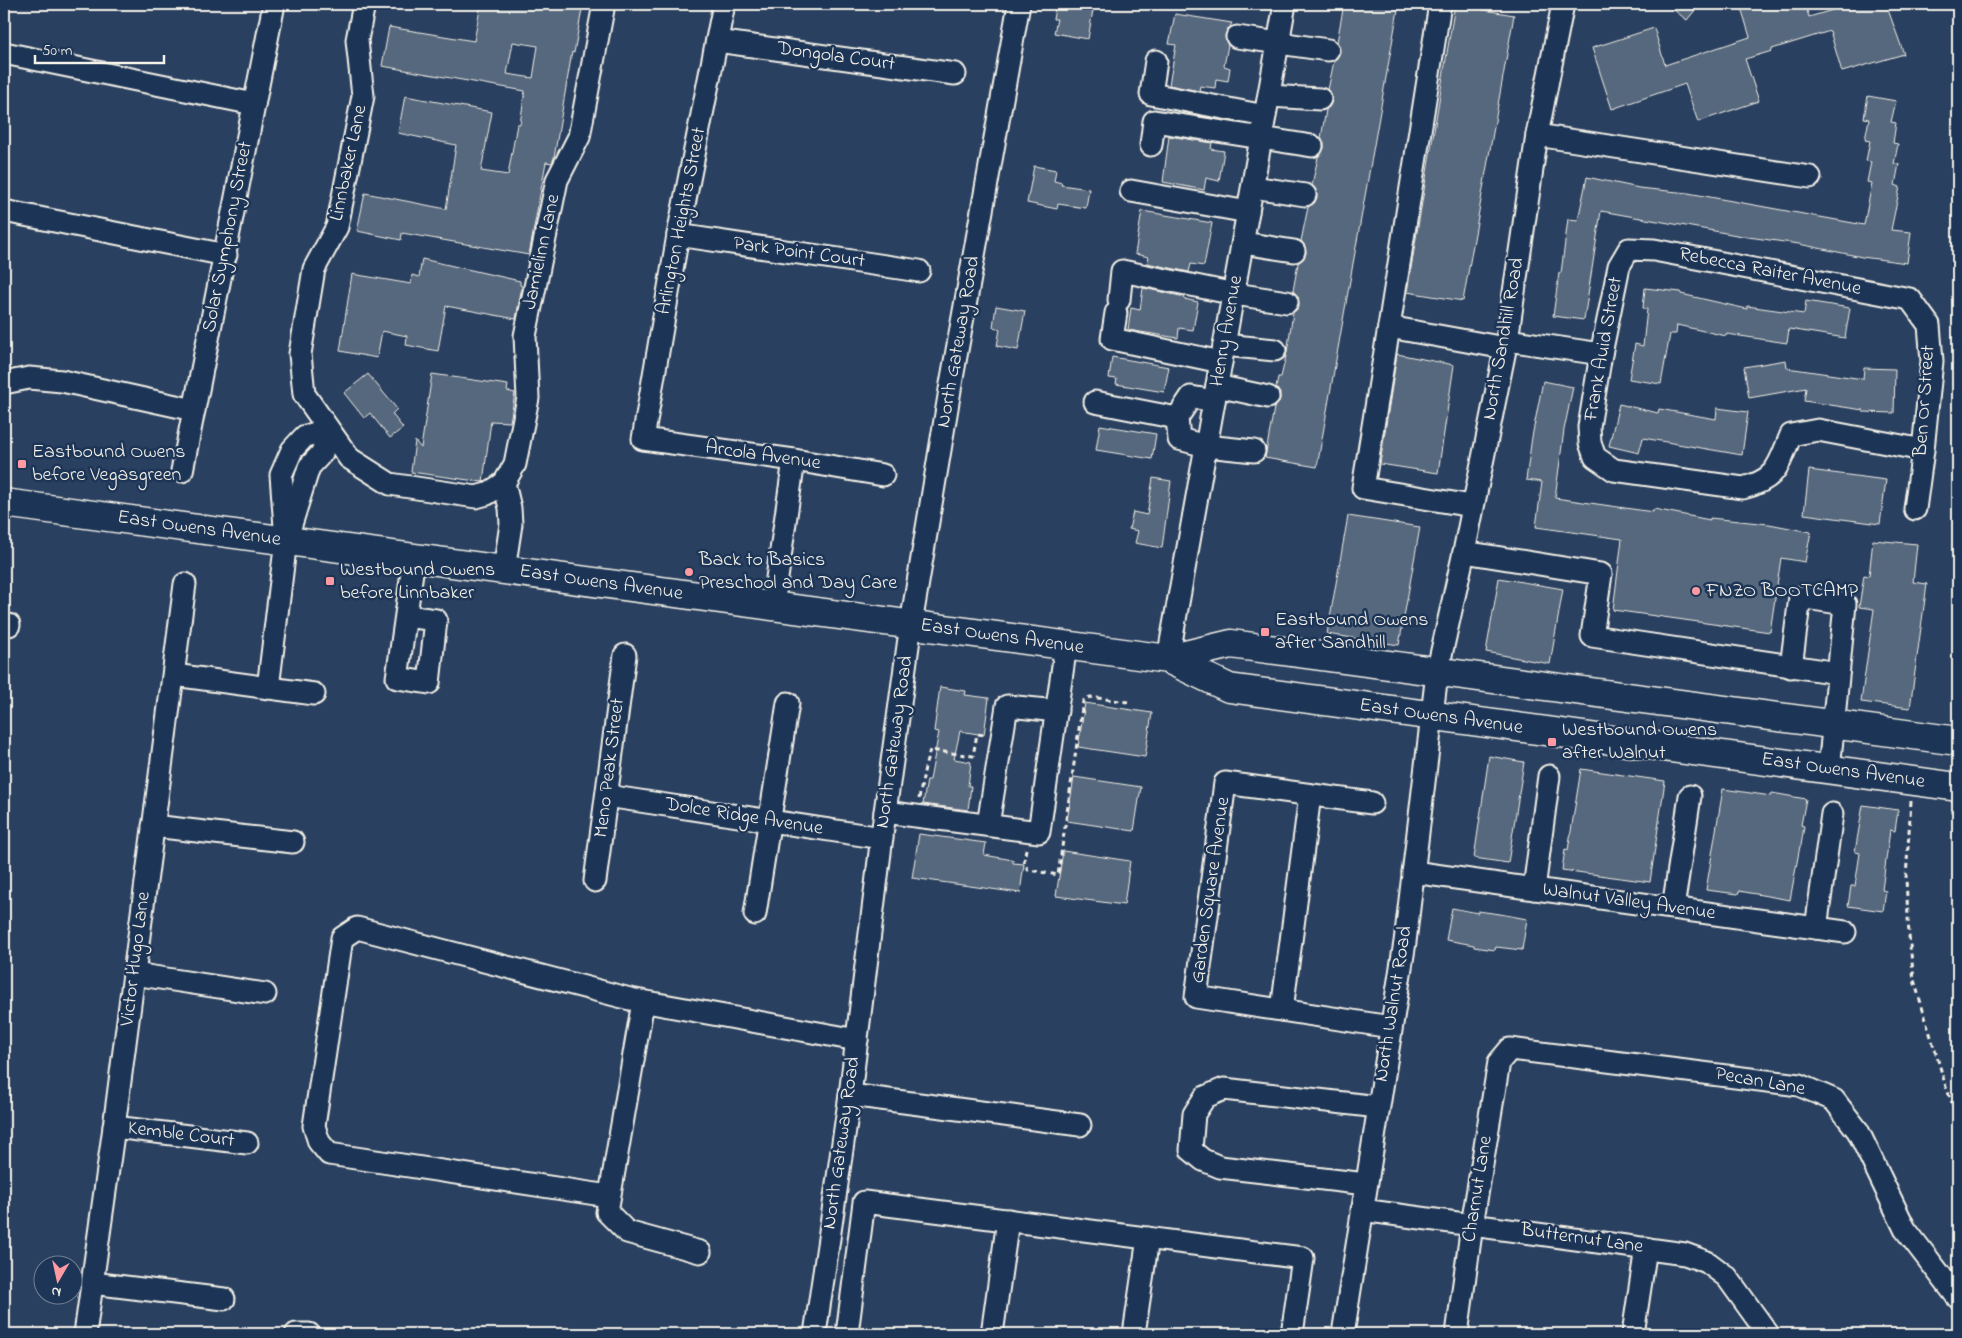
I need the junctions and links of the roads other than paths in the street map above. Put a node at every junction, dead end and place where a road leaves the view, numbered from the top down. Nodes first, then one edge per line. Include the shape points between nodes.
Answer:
1 (274, 4) edge
2 (364, 4) edge
3 (604, 4) edge
4 (724, 4) edge
5 (1019, 4) edge
6 (1285, 4) edge
7 (1440, 4) edge
8 (1563, 4) edge
9 (1237, 37) dead end
10 (717, 41) junction
11 (1279, 42) junction
12 (1328, 50) dead end
13 (4, 53) edge
14 (1156, 61) dead end
15 (955, 74) dead end
16 (1320, 99) dead end
17 (254, 104) junction
18 (1267, 106) junction
19 (1537, 135) junction
20 (1262, 138) junction
21 (1151, 146) dead end
22 (1312, 146) dead end
23 (1810, 177) dead end
24 (1253, 187) junction
25 (1131, 191) dead end
26 (1305, 195) dead end
27 (4, 211) edge
28 (1248, 212) junction
29 (678, 235) junction
30 (1243, 243) junction
31 (1629, 249) joint
32 (1294, 251) dead end
33 (226, 255) junction
34 (919, 270) dead end
35 (1235, 294) junction
36 (1910, 299) joint
37 (1286, 302) dead end
38 (1388, 327) junction
39 (1506, 344) junction
40 (1275, 350) dead end
41 (1223, 354) junction
42 (1601, 354) junction
43 (4, 383) edge
44 (1215, 394) junction
45 (1268, 397) dead end
46 (1095, 402) dead end
47 (194, 410) junction
48 (1177, 418) junction
49 (328, 430) junction
50 (643, 439) joint
51 (1206, 446) junction
52 (292, 450) junction
53 (1923, 450) junction
54 (1254, 451) dead end
55 (794, 460) junction
56 (310, 467) junction
57 (182, 471) dead end
58 (883, 474) dead end
59 (496, 489) junction
60 (4, 503) edge
61 (1472, 506) junction
62 (1914, 509) dead end
63 (286, 540) junction
64 (1464, 552) junction
65 (414, 558) junction
66 (504, 570) junction
67 (185, 584) dead end
68 (773, 606) junction
69 (406, 616) dead end
70 (912, 624) junction
71 (1066, 645) junction
72 (625, 655) dead end
73 (1168, 659) junction
74 (1790, 667) junction
75 (1437, 673) junction
76 (1838, 673) junction
77 (174, 675) junction
78 (268, 688) junction
79 (314, 694) dead end
80 (788, 703) dead end
81 (1056, 711) junction
82 (1432, 716) junction
83 (1833, 724) junction
84 (1958, 741) edge
85 (1829, 770) junction
86 (1549, 776) dead end
87 (1958, 787) edge
88 (1310, 795) junction
89 (607, 796) junction
90 (1690, 796) dead end
91 (1372, 803) dead end
92 (885, 812) junction
93 (1832, 814) dead end
94 (770, 822) junction
95 (988, 825) junction
96 (153, 826) junction
97 (882, 838) junction
98 (293, 842) dead end
99 (1413, 872) junction
100 (595, 881) dead end
101 (1534, 889) junction
102 (1673, 908) junction
103 (755, 914) dead end
104 (1816, 928) junction
105 (1845, 932) dead end
106 (134, 974) junction
107 (265, 994) dead end
108 (643, 1002) junction
109 (1282, 1010) junction
110 (1391, 1027) junction
111 (857, 1040) junction
112 (1510, 1049) joint
113 (850, 1095) junction
114 (1378, 1107) junction
115 (1080, 1125) dead end
116 (114, 1127) junction
117 (247, 1144) dead end
118 (1366, 1184) junction
119 (609, 1196) junction
120 (1362, 1210) junction
121 (1008, 1220) junction
122 (1472, 1225) junction
123 (1148, 1238) junction
124 (1646, 1248) junction
125 (700, 1252) dead end
126 (92, 1283) junction
127 (1958, 1298) edge
128 (224, 1299) dead end
129 (85, 1334) edge
130 (296, 1334) edge
131 (309, 1334) edge
132 (815, 1334) edge
133 (847, 1334) edge
134 (992, 1334) edge
135 (1134, 1334) edge
136 (1292, 1334) edge
137 (1342, 1334) edge
138 (1457, 1334) edge
139 (1633, 1334) edge
140 (1768, 1334) edge

1 - 17 street, Solar Symphony Street
2 - 49 street, Linnbaker Lane via 357,40 363,96 336,227 314,269 300,354 304,394
3 - 59 street, Jamielinn Lane via 579,137 557,180 525,336 528,398 515,464
4 - 10 street, Arlington Heights Street
5 - 70 street, North Gateway Road
6 - 11 street, Henry Avenue
7 - 38 street
8 - 19 street, North Sandhill Road
9 - 11 street
10 - 15 street, Dongola Court
10 - 29 street, Arlington Heights Street
11 - 12 street
11 - 18 street, Henry Avenue
13 - 17 street
14 - 18 street via 1151,94
16 - 18 street
17 - 33 street, Solar Symphony Street
18 - 20 street, Henry Avenue
19 - 23 street
19 - 39 street, North Sandhill Road
20 - 21 street via 1154,121
20 - 22 street
20 - 24 street, Henry Avenue
24 - 26 street
24 - 28 street, Henry Avenue
25 - 28 street
27 - 33 street
28 - 30 street, Henry Avenue
29 - 34 street, Park Point Court
29 - 50 street, Arlington Heights Street
30 - 32 street
30 - 35 street, Henry Avenue
31 - 36 street, Rebecca Raiter Avenue via 1654,250
31 - 42 street, Frank Auid Street via 1619,266
33 - 47 street, Solar Symphony Street
35 - 37 street
35 - 41 street, Henry Avenue
35 - 41 street via 1122,271 1112,339
36 - 53 street, Ben Or Street via 1929,325 1932,361
38 - 39 street
38 - 61 street via 1363,488
39 - 42 street
39 - 61 street, North Sandhill Road
40 - 41 street
41 - 44 street, Henry Avenue
42 - 53 street, Frank Auid Street via 1589,427 1590,443 1595,457 1614,470 1743,488 1758,484 1774,474 1791,435 1818,430
43 - 47 street via 29,378 62,380
44 - 45 street
44 - 48 street via 1192,397
44 - 51 street, Henry Avenue
46 - 48 street
47 - 57 street, Solar Symphony Street
48 - 51 street via 1179,439
49 - 52 street via 305,436
49 - 56 street via 322,453
49 - 59 street, Linnbaker Lane via 349,458 390,484 476,497
50 - 55 street, Arcola Avenue
51 - 54 street
51 - 73 street, Henry Avenue
52 - 56 street
52 - 63 street via 281,475
53 - 62 street, Ben Or Street
55 - 58 street, Arcola Avenue
55 - 68 street
56 - 63 street
59 - 66 street via 510,508 511,524
60 - 63 main road, East Owens Avenue
61 - 64 street, North Sandhill Road
63 - 65 main road, East Owens Avenue
63 - 78 street
64 - 74 street via 1600,574 1592,636
64 - 75 street, North Sandhill Road
65 - 66 main road, East Owens Avenue
65 - 69 street
66 - 68 main road, East Owens Avenue
67 - 77 street, Victor Hugo Lane
68 - 70 main road, East Owens Avenue
70 - 71 main road, East Owens Avenue
70 - 92 street, North Gateway Road
71 - 73 main road, East Owens Avenue
71 - 81 street
72 - 89 street, Meno Peak Street
73 - 75 main road, East Owens Avenue via 1231,644
73 - 82 main road, East Owens Avenue via 1229,688
74 - 76 street
74 - 76 street via 1800,597 1845,604
75 - 82 street, North Walnut Road
75 - 83 main road, East Owens Avenue
76 - 83 street
77 - 78 street
77 - 96 street, Victor Hugo Lane
78 - 79 street
80 - 94 street
81 - 95 street via 1034,832
81 - 95 street via 1007,706
82 - 85 main road, East Owens Avenue
82 - 99 street, North Walnut Road
83 - 84 main road, East Owens Avenue
83 - 85 street
85 - 87 main road, East Owens Avenue via 1906,788
86 - 101 street
88 - 91 street, Garden Square Avenue
88 - 109 street
88 - 109 street, Garden Square Avenue via 1225,783 1196,997
89 - 94 street, Dolce Ridge Avenue
89 - 100 street, Meno Peak Street
90 - 102 street
92 - 95 street
92 - 97 street, North Gateway Road
93 - 104 street
94 - 97 street, Dolce Ridge Avenue
94 - 103 street
96 - 98 street
96 - 106 street, Victor Hugo Lane
97 - 111 street, North Gateway Road
99 - 101 street, Walnut Valley Avenue
99 - 110 street, North Walnut Road
101 - 102 street, Walnut Valley Avenue
102 - 104 street, Walnut Valley Avenue
104 - 105 street, Walnut Valley Avenue
106 - 107 street
106 - 116 street, Victor Hugo Lane
108 - 111 street
108 - 119 street
108 - 119 street via 357,928 342,938 314,1126 319,1142 329,1154
109 - 110 street, Garden Square Avenue
110 - 114 street, North Walnut Road
111 - 113 street, North Gateway Road
112 - 122 street, Charnut Lane via 1499,1062
112 - 127 street, Pecan Lane via 1800,1085 1834,1100 1858,1131 1905,1229
113 - 115 street
113 - 132 street, North Gateway Road
114 - 118 street, North Walnut Road
114 - 118 street via 1224,1089 1205,1097 1194,1114 1191,1150 1203,1160 1220,1167
116 - 117 street, Kemble Court
116 - 126 street, Victor Hugo Lane
118 - 120 street, North Walnut Road
119 - 125 street via 606,1212 627,1232
120 - 122 street, Butternut Lane
120 - 137 street, North Walnut Road
121 - 123 street
121 - 133 street via 864,1202
121 - 134 street
122 - 124 street, Butternut Lane
122 - 138 street, Charnut Lane
123 - 135 street
123 - 136 street via 1303,1258
124 - 139 street
124 - 140 street, Butternut Lane via 1684,1254 1707,1262 1727,1277
126 - 128 street
126 - 129 street, Victor Hugo Lane
130 - 131 street

